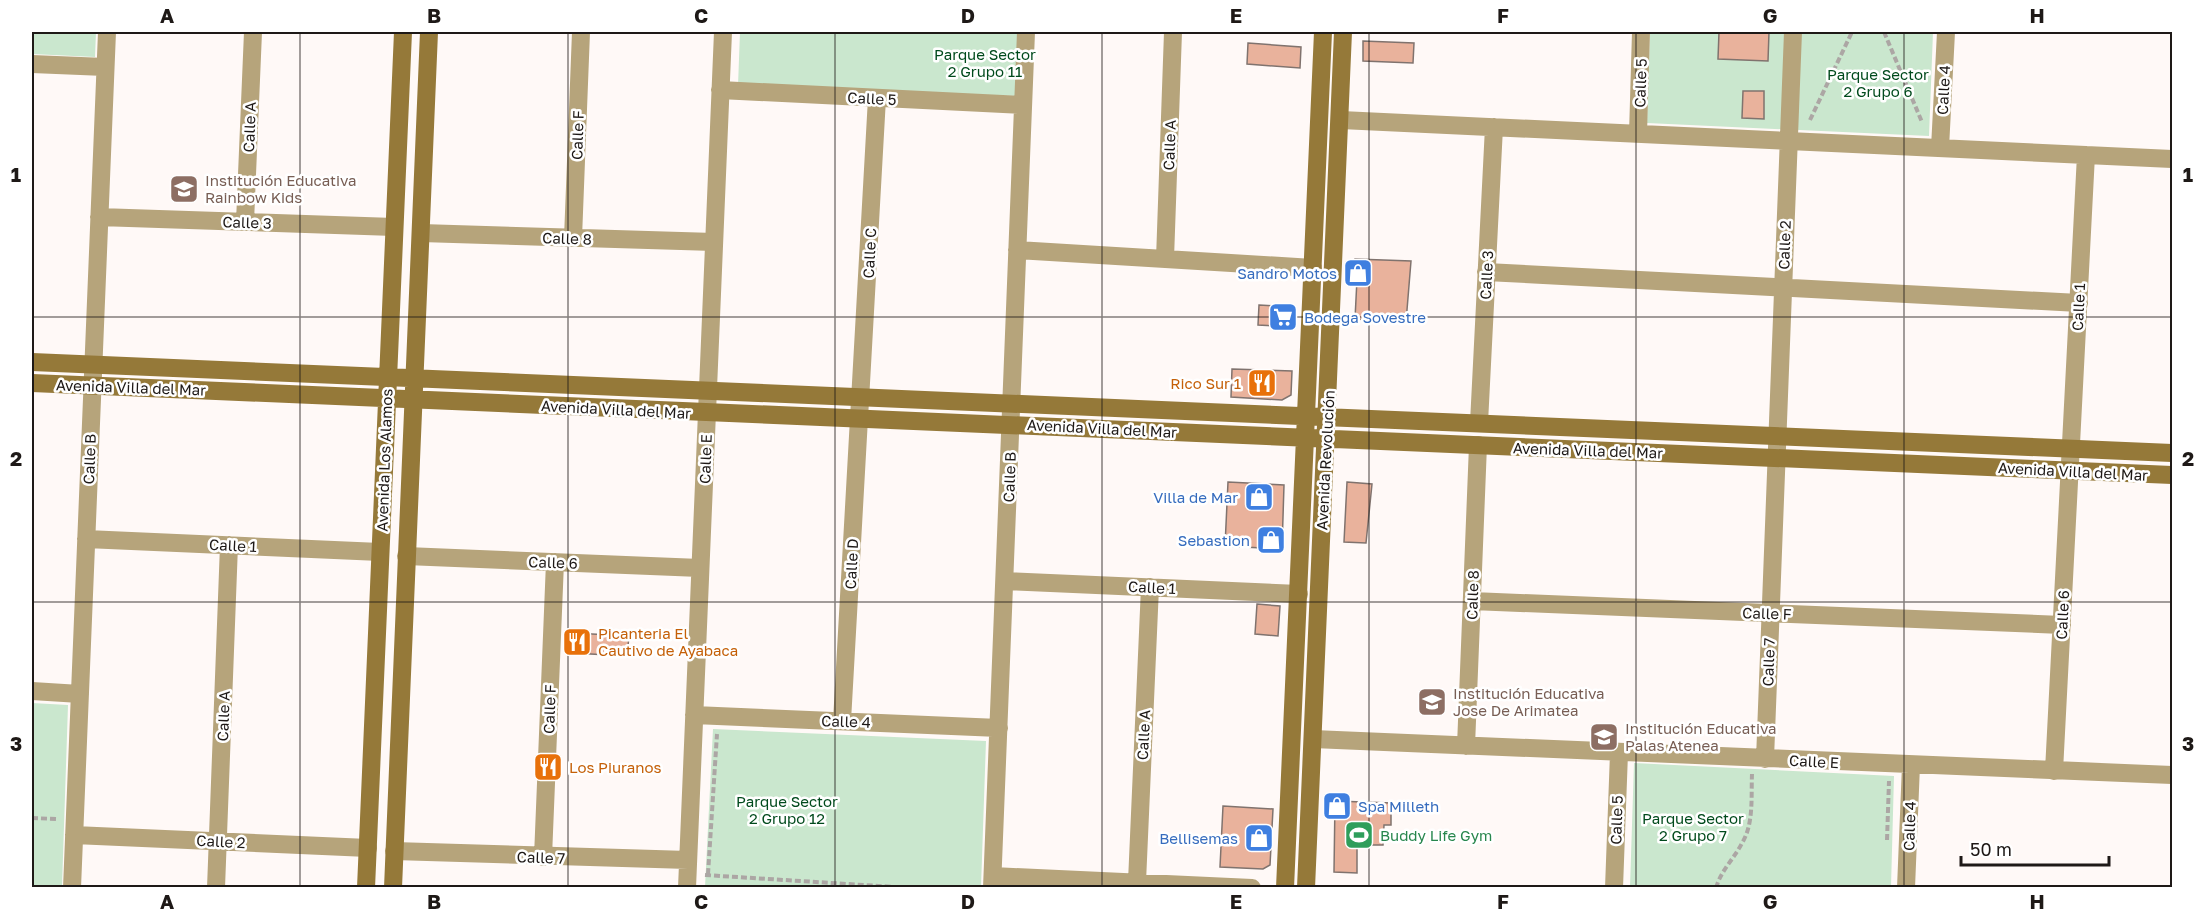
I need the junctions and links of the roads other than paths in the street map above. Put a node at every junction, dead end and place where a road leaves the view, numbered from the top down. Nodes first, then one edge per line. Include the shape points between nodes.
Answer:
1 (107, 32) edge
2 (253, 32) edge
3 (403, 32) edge
4 (429, 32) edge
5 (581, 32) edge
6 (723, 32) edge
7 (1026, 32) edge
8 (1173, 32) edge
9 (1323, 32) edge
10 (1343, 32) edge
11 (1641, 32) edge
12 (1792, 32) edge
13 (1946, 32) edge
14 (32, 64) edge
15 (105, 67) junction
16 (720, 90) junction
17 (877, 98) junction
18 (1023, 105) junction
19 (1341, 120) junction
20 (1494, 127) junction
21 (1638, 134) junction
22 (1794, 141) junction
23 (1940, 148) junction
24 (2086, 155) junction
25 (2172, 159) edge
26 (99, 217) junction
27 (245, 222) junction
28 (394, 227) junction
29 (421, 233) junction
30 (573, 238) junction
31 (714, 242) junction
32 (1017, 250) junction
33 (1165, 259) junction
34 (1313, 268) junction
35 (1486, 272) junction
36 (1783, 288) junction
37 (2079, 303) junction
38 (32, 362) edge
39 (93, 365) junction
40 (388, 377) junction
41 (414, 378) junction
42 (32, 383) edge
43 (93, 386) junction
44 (708, 392) junction
45 (387, 398) junction
46 (413, 399) junction
47 (1011, 403) junction
48 (860, 408) junction
49 (707, 413) junction
50 (1306, 416) junction
51 (1327, 418) junction
52 (1479, 423) junction
53 (1011, 424) junction
54 (1777, 436) junction
55 (1305, 438) junction
56 (1326, 439) junction
57 (1478, 445) junction
58 (2172, 453) edge
59 (1776, 458) junction
60 (2070, 460) junction
61 (2172, 475) edge
62 (86, 539) junction
63 (229, 545) junction
64 (380, 552) junction
65 (406, 556) junction
66 (555, 562) junction
67 (700, 568) junction
68 (1005, 581) junction
69 (1150, 587) junction
70 (1299, 594) junction
71 (1472, 601) junction
72 (1770, 613) junction
73 (2062, 625) junction
74 (32, 691) edge
75 (80, 694) junction
76 (694, 715) junction
77 (842, 721) junction
78 (999, 728) junction
79 (1313, 739) junction
80 (1466, 746) junction
81 (1619, 753) junction
82 (1911, 765) junction
83 (1764, 766) junction
84 (2054, 771) junction
85 (2172, 775) edge
86 (75, 827) junction
87 (218, 841) junction
88 (368, 848) junction
89 (394, 851) junction
90 (543, 857) junction
91 (687, 874) edge
92 (993, 882) edge
93 (1137, 882) junction
94 (72, 888) edge
95 (216, 888) edge
96 (366, 888) edge
97 (393, 888) edge
98 (1252, 888) edge
99 (1285, 888) edge
100 (1306, 888) edge
101 (1614, 888) edge
102 (1906, 888) edge

1 - 15 street, Calle B
2 - 27 street, Calle A
3 - 28 street, Avenida Los Alamos
4 - 29 street, Avenida Los Alamos
5 - 30 street, Calle F
6 - 16 street, Calle E
7 - 18 street, Calle B
8 - 33 street, Calle A
9 - 34 street, Avenida Revolución
10 - 19 street, Avenida Revolución
11 - 21 street, Calle 5
12 - 22 street, Calle 2
13 - 23 street, Calle 4
14 - 15 street
15 - 26 street, Calle B
16 - 17 street, Calle 5
16 - 31 street, Calle E
17 - 18 street, Calle 5
17 - 48 street, Calle C
18 - 32 street, Calle B
19 - 20 street
19 - 51 street, Avenida Revolución
20 - 21 street
20 - 35 street, Calle 3
21 - 22 street
22 - 23 street
22 - 36 street, Calle 2
23 - 24 street
24 - 25 street
24 - 37 street, Calle 1
26 - 27 street, Calle 3
26 - 39 street, Calle B
27 - 28 street, Calle 3
28 - 40 street, Avenida Los Alamos
29 - 30 street, Calle 8
29 - 41 street, Avenida Los Alamos
30 - 31 street, Calle 8
31 - 44 street, Calle E
32 - 33 street
32 - 47 street, Calle B
33 - 34 street
34 - 50 street, Avenida Revolución
35 - 36 street
35 - 52 street, Calle 3
36 - 37 street
36 - 54 street, Calle 2
37 - 60 street, Calle 1
38 - 39 street, Avenida Villa del Mar
39 - 40 street, Avenida Villa del Mar
39 - 43 street, Calle B
40 - 41 street, Avenida Villa del Mar
40 - 45 street, Avenida Los Alamos
41 - 44 street, Avenida Villa del Mar
41 - 46 street, Avenida Los Alamos
42 - 43 street, Avenida Villa del Mar
43 - 45 street, Avenida Villa del Mar
43 - 62 street, Calle B
44 - 48 street, Avenida Villa del Mar
44 - 49 street, Calle E
45 - 46 street, Avenida Villa del Mar
45 - 64 street, Avenida Los Alamos
46 - 49 street, Avenida Villa del Mar
46 - 65 street, Avenida Los Alamos
47 - 48 street, Avenida Villa del Mar
47 - 50 street, Avenida Villa del Mar
47 - 53 street, Calle B
48 - 49 street, Avenida Villa del Mar
48 - 53 street, Avenida Villa del Mar
48 - 77 street, Calle D
49 - 67 street, Calle E
50 - 51 street, Avenida Villa del Mar
50 - 55 street, Avenida Revolución
51 - 52 street, Avenida Villa del Mar
51 - 56 street, Avenida Revolución
52 - 54 street, Avenida Villa del Mar
53 - 55 street, Avenida Villa del Mar
53 - 68 street, Calle B
54 - 59 street, Calle 2
54 - 60 street, Avenida Villa del Mar
55 - 56 street, Avenida Villa del Mar
55 - 70 street, Avenida Revolución
56 - 57 street, Avenida Villa del Mar
56 - 79 street, Avenida Revolución
57 - 59 street, Avenida Villa del Mar
57 - 71 street, Calle 8
58 - 60 street, Avenida Villa del Mar
59 - 60 street, Avenida Villa del Mar
59 - 72 street, Calle 7
60 - 61 street, Avenida Villa del Mar
60 - 73 street, Calle 6
62 - 63 street, Calle 1
62 - 75 street, Calle B
63 - 64 street, Calle 1
63 - 87 street, Calle A
64 - 88 street, Avenida Los Alamos
65 - 66 street, Calle 6
65 - 89 street, Avenida Los Alamos
66 - 67 street, Calle 6
66 - 90 street, Calle F
67 - 76 street, Calle E
68 - 69 street, Calle 1
68 - 78 street, Calle B
69 - 70 street, Calle 1
69 - 93 street, Calle A
70 - 99 street, Avenida Revolución
71 - 72 street, Calle F
71 - 80 street, Calle 8
72 - 73 street, Calle F
72 - 83 street, Calle 7
73 - 84 street, Calle 6
74 - 75 street
75 - 86 street, Calle B
76 - 77 street, Calle 4
76 - 91 street, Calle E
77 - 78 street, Calle 4
78 - 92 street, Calle B
79 - 80 street, Calle E
79 - 100 street, Avenida Revolución
80 - 81 street, Calle E
81 - 83 street, Calle E
81 - 101 street, Calle 5
82 - 83 street, Calle E
82 - 84 street, Calle E
82 - 102 street, Calle 4
84 - 85 street, Calle E
86 - 87 street, Calle 2
86 - 94 street, Calle B
87 - 88 street, Calle 2
87 - 95 street, Calle A
88 - 96 street, Avenida Los Alamos
89 - 90 street, Calle 7
89 - 97 street, Avenida Los Alamos
90 - 91 street, Calle 7
92 - 93 street
93 - 98 street

